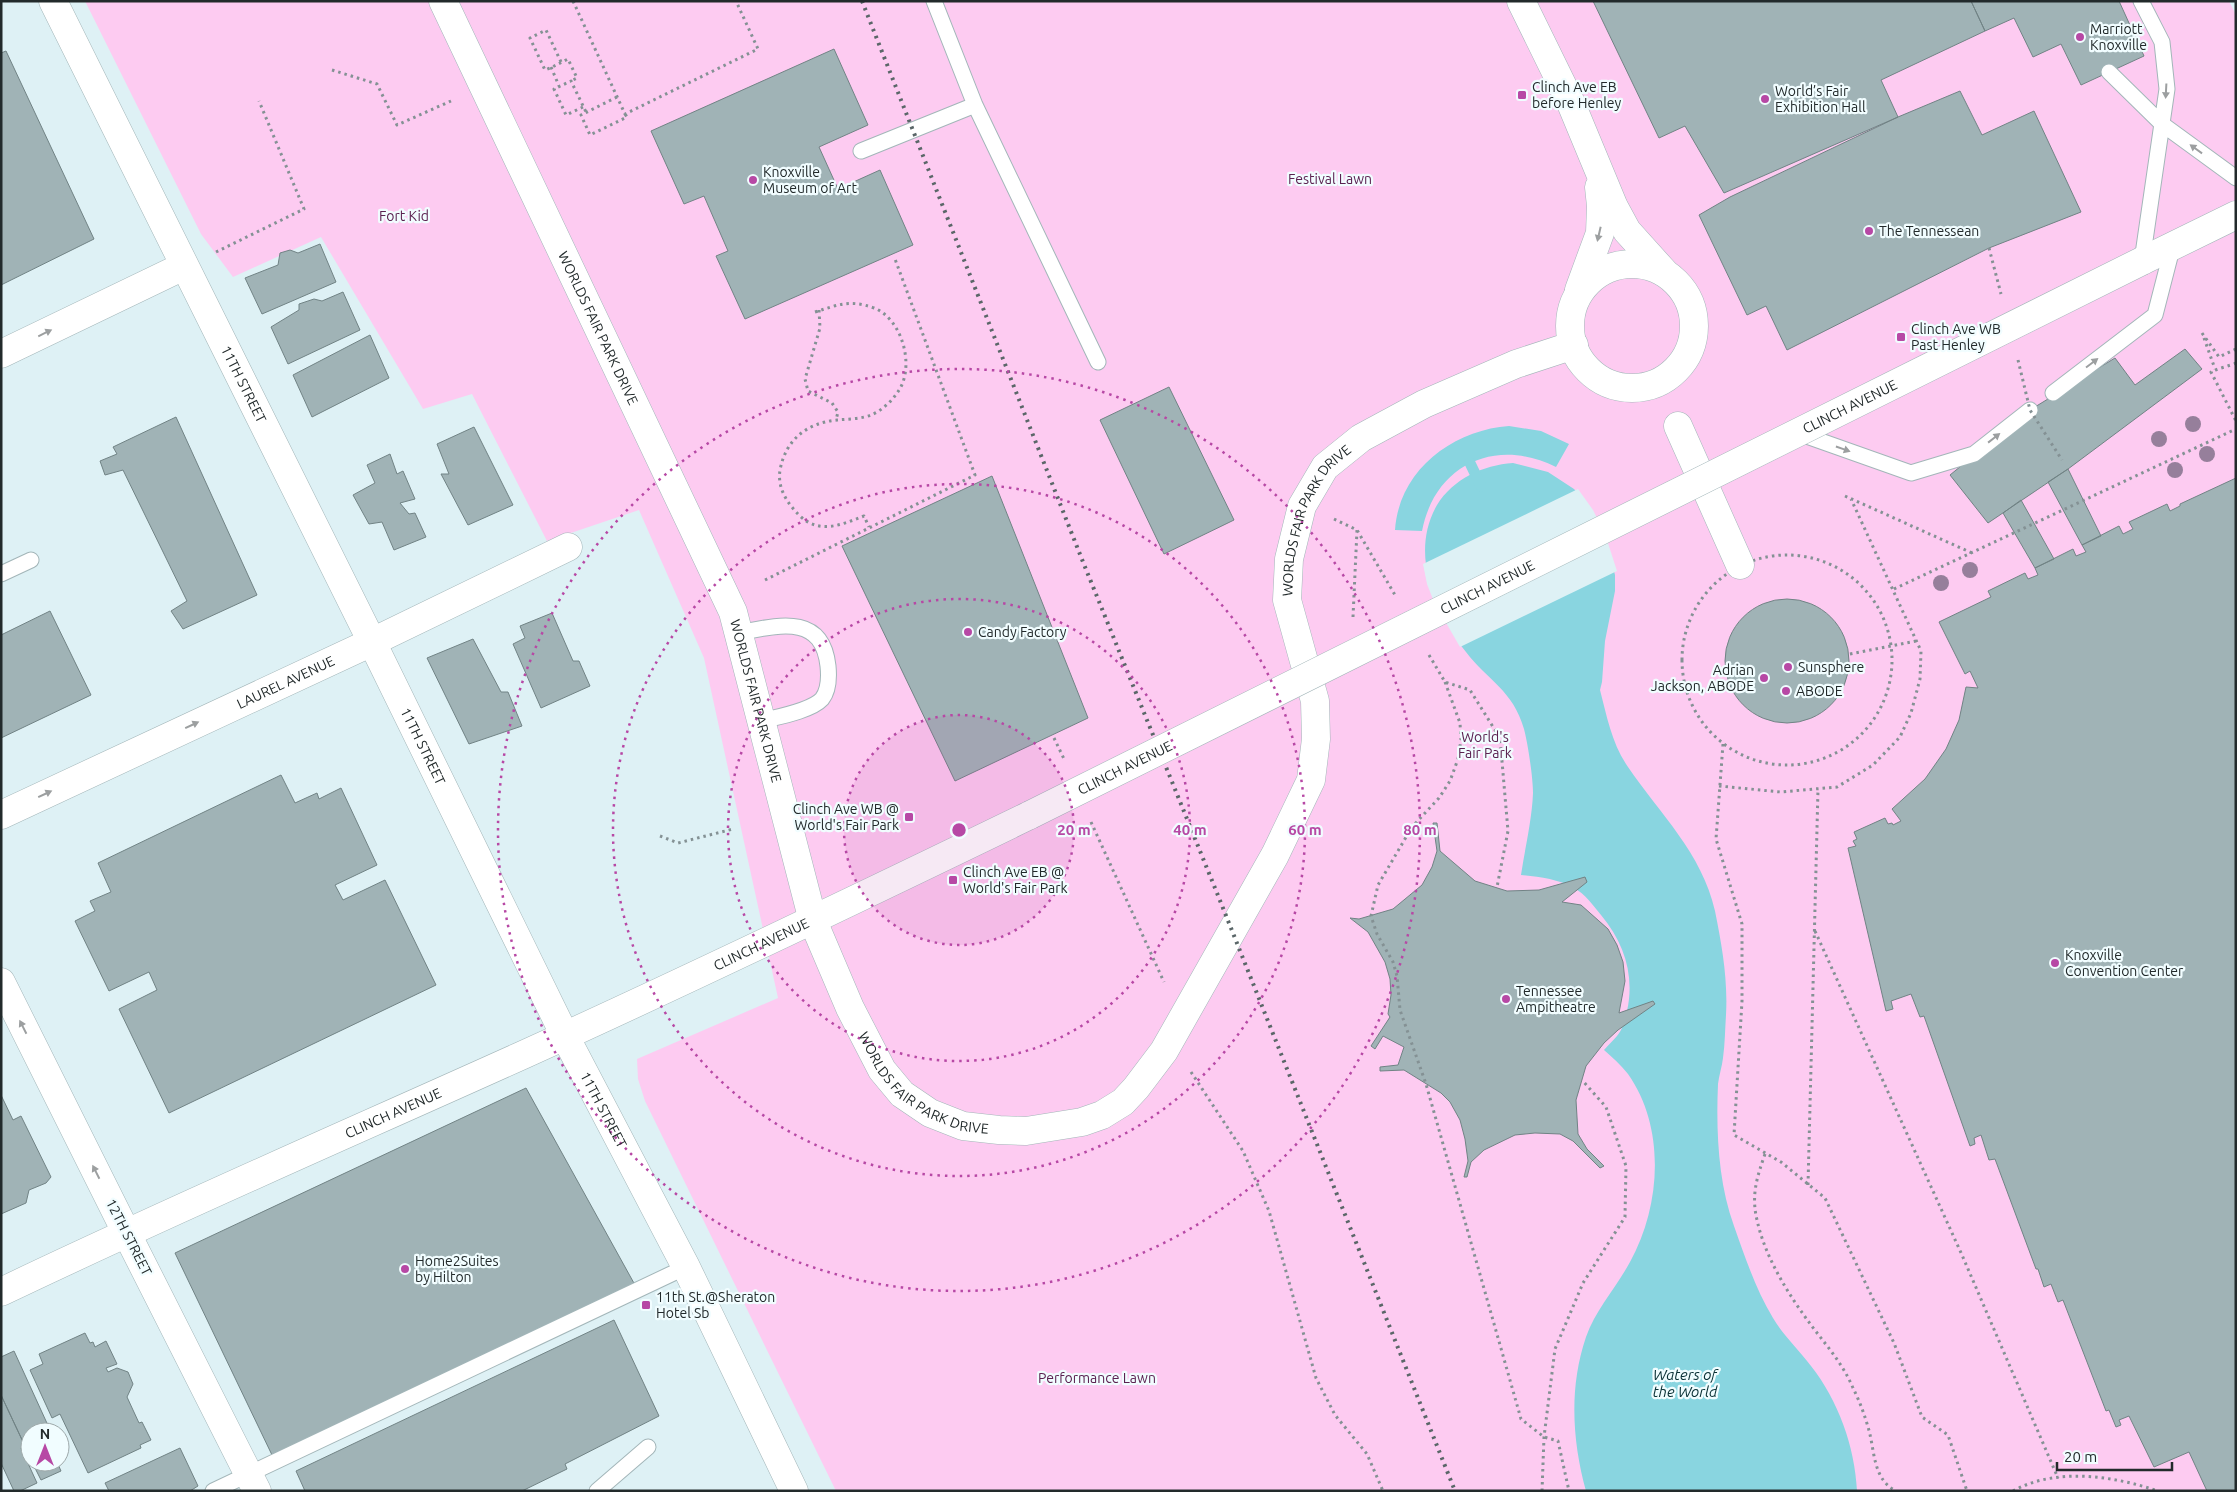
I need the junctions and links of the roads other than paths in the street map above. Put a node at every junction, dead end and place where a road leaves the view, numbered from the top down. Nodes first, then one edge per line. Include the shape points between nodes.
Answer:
1 (53, 1) edge
2 (443, 1) edge
3 (934, 1) edge
4 (1521, 1) edge
5 (2141, 1) edge
6 (2109, 72) dead end
7 (975, 104) junction
8 (2162, 124) junction
9 (861, 150) dead end
10 (1597, 168) junction
11 (2236, 178) edge
12 (2236, 215) edge
13 (2182, 241) junction
14 (2142, 261) junction
15 (184, 266) junction
16 (1665, 273) junction
17 (1576, 297) junction
18 (1574, 345) junction
19 (1, 354) edge
20 (1098, 362) dead end
21 (2053, 393) dead end
22 (2030, 410) dead end
23 (1678, 426) dead end
24 (1798, 433) junction
25 (568, 547) dead end
26 (31, 560) dead end
27 (1740, 565) road end
28 (1, 574) edge
29 (738, 634) junction
30 (372, 642) junction
31 (761, 721) junction
32 (1, 815) edge
33 (813, 921) junction
34 (1, 982) edge
35 (564, 1036) junction
36 (126, 1232) junction
37 (686, 1267) junction
38 (1, 1292) edge
39 (648, 1447) dead end
40 (253, 1482) edge
41 (212, 1491) edge
42 (597, 1491) edge
43 (794, 1491) edge

1 - 15 street, 11TH STREET
2 - 29 street, WORLDS FAIR PARK DRIVE via 733,612
3 - 7 lane
4 - 10 street via 1570,101
5 -> 8 lane via 2162,42 2167,88
6 - 8 lane
7 - 9 lane
7 - 20 lane
11 -> 8 lane
8 - 14 lane
10 - 16 street via 1627,231
10 -> 17 street via 1602,206 1600,233
12 - 13 street, CLINCH AVENUE
13 - 14 street, CLINCH AVENUE
21 -> 13 lane via 2155,315
14 - 24 street, CLINCH AVENUE, bridge
19 -> 15 street
15 - 30 street, 11TH STREET
16 - 17 street via 1646,265 1630,264 1606,269 1589,280
16 - 18 street via 1680,286 1690,303 1694,323 1692,343 1683,362 1668,376 1650,385 1630,388 1609,383 1592,372 1578,356
17 - 18 street via 1570,317
18 - 33 street, WORLDS FAIR PARK DRIVE via 1516,364 1424,404 1361,438 1325,466 1302,506 1289,559 1287,600 1315,701 1316,739 1311,780 1275,856 1164,1051 1122,1102 1102,1115 1082,1122 1026,1131 963,1126 930,1113 902,1094 882,1070 850,1008
24 -> 22 lane via 1911,473 1974,454
23 - 27 street
24 - 33 street, CLINCH AVENUE, bridge
25 - 30 street, LAUREL AVENUE
26 - 28 lane
29 - 31 street, WORLDS FAIR PARK DRIVE
29 - 31 lane via 782,624 801,626 819,638 827,654 829,680 821,699 804,709
32 -> 30 street, LAUREL AVENUE
30 - 35 street, 11TH STREET
31 - 33 street, WORLDS FAIR PARK DRIVE
33 - 35 street, CLINCH AVENUE
36 -> 34 street, 12TH STREET
35 - 36 street, CLINCH AVENUE
35 - 37 street, 11TH STREET
36 - 38 street, CLINCH AVENUE
36 - 40 street, 12TH STREET
37 - 40 lane
37 - 43 street, 11TH STREET
39 - 42 lane
40 - 41 lane

